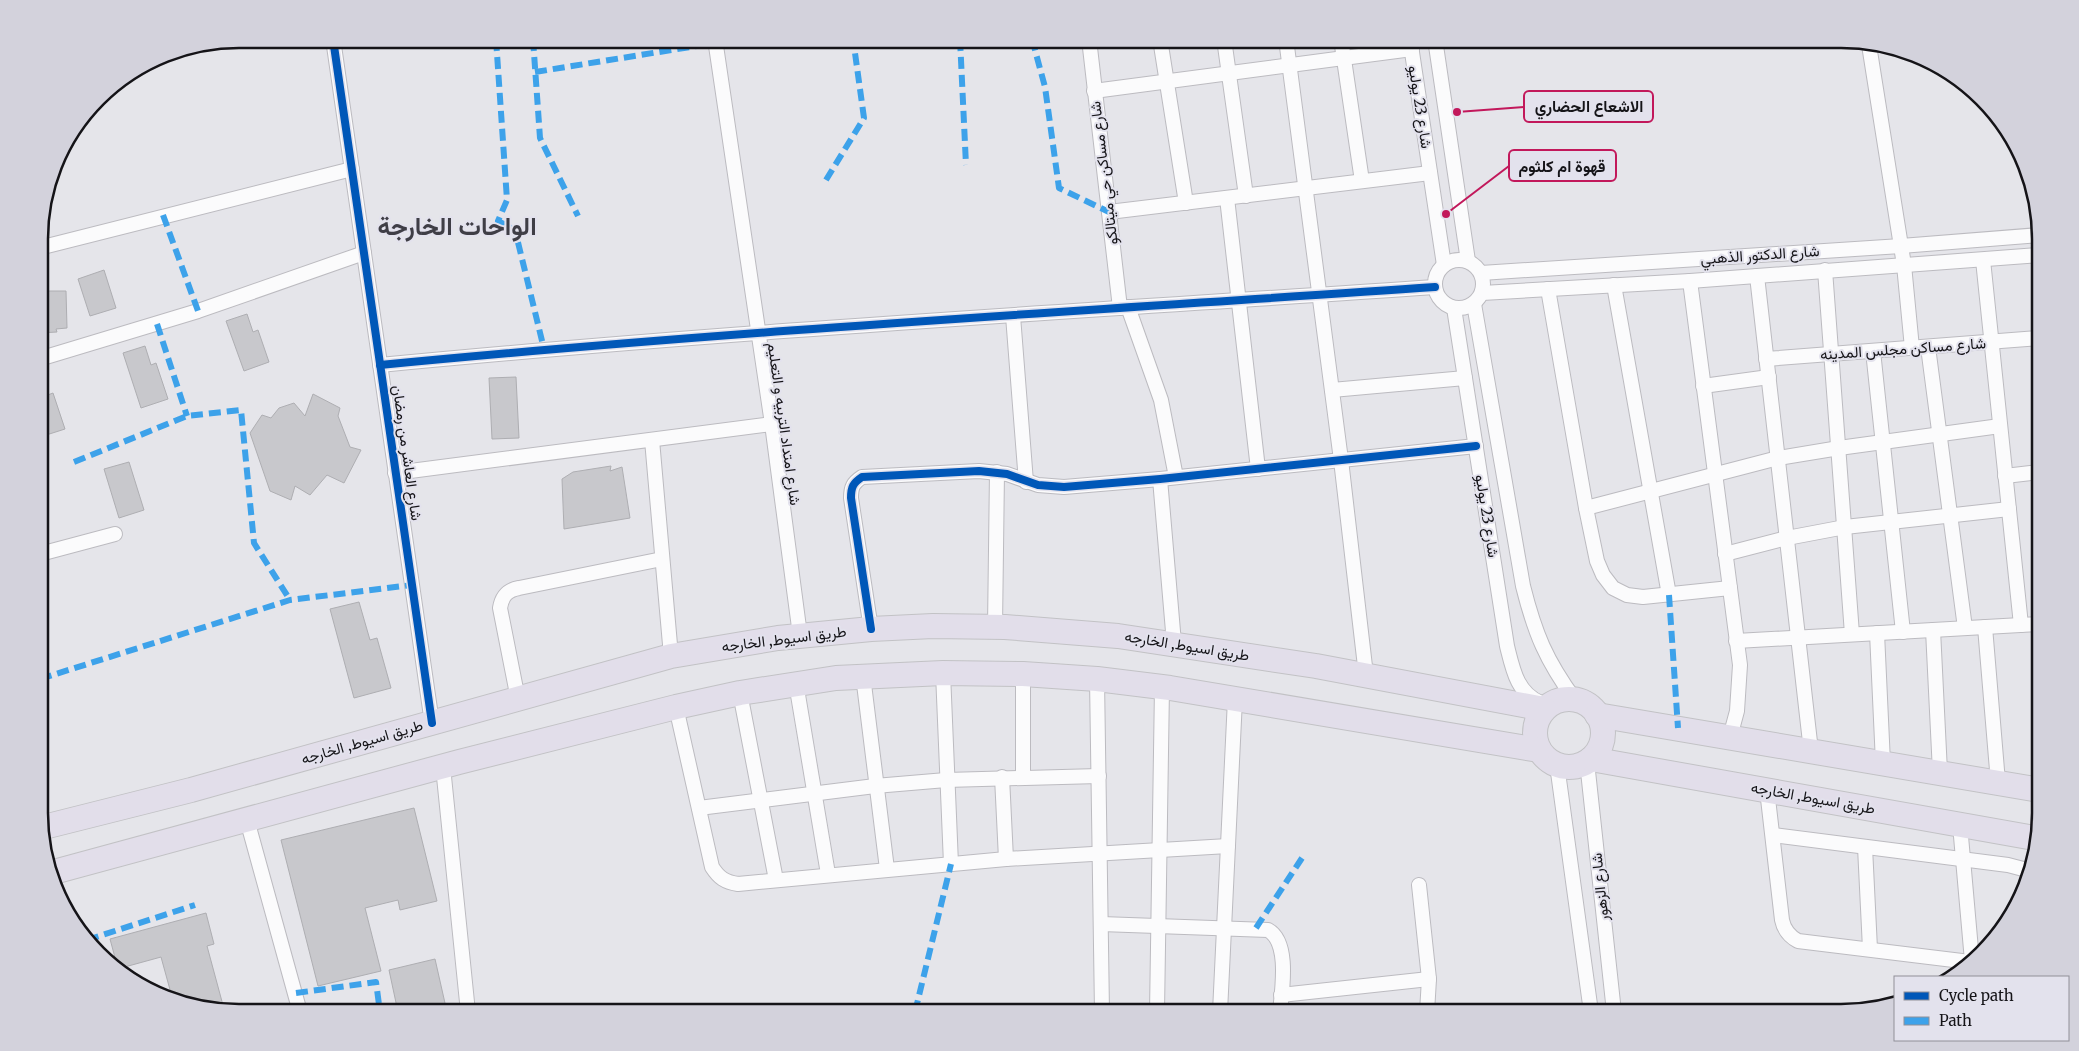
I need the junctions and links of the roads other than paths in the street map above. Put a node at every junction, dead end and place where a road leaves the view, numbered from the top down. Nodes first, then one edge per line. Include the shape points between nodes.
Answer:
1 (334, 48) edge
2 (716, 48) edge
3 (1090, 48) edge
4 (1161, 48) edge
5 (1225, 48) edge
6 (1287, 48) edge
7 (1342, 48) edge
8 (1392, 48) edge
9 (1412, 48) edge
10 (1436, 48) edge
11 (1870, 50) edge
12 (1344, 58) junction
13 (1290, 65) junction
14 (1229, 73) junction
15 (1166, 82) junction
16 (1094, 91) junction
17 (352, 169) junction
18 (1430, 173) junction
19 (1362, 182) junction
20 (1306, 188) junction
21 (1246, 196) junction
22 (1227, 198) junction
23 (1186, 203) junction
24 (1109, 212) junction
25 (2032, 236) edge
26 (48, 246) edge
27 (1901, 246) junction
28 (364, 253) junction
29 (2032, 256) edge
30 (1982, 260) junction
31 (1468, 262) junction
32 (1444, 265) junction
33 (1904, 265) junction
34 (1825, 270) junction
35 (1481, 273) junction
36 (1757, 276) junction
37 (1690, 281) junction
38 (1614, 285) junction
39 (1435, 287) junction
40 (1548, 289) junction
41 (1320, 295) junction
42 (1478, 299) junction
43 (1238, 300) junction
44 (1124, 308) junction
45 (1454, 308) junction
46 (1013, 316) junction
47 (757, 334) junction
48 (2032, 339) edge
49 (1991, 342) junction
50 (1928, 347) junction
51 (1912, 348) junction
52 (1873, 351) junction
53 (1832, 354) junction
54 (48, 357) edge
55 (1766, 359) junction
56 (380, 365) junction
57 (1769, 377) junction
58 (1465, 378) junction
59 (1703, 386) junction
60 (1332, 390) junction
61 (772, 424) junction
62 (2000, 426) junction
63 (1940, 434) junction
64 (652, 440) junction
65 (1883, 442) junction
66 (1476, 446) junction
67 (1839, 448) junction
68 (1778, 458) junction
69 (1341, 460) junction
70 (1258, 469) junction
71 (997, 472) junction
72 (395, 473) junction
73 (2032, 473) edge
74 (1715, 474) junction
75 (2006, 476) junction
76 (1176, 478) junction
77 (1160, 479) junction
78 (1026, 482) junction
79 (1651, 490) junction
80 (1586, 508) junction
81 (2009, 509) junction
82 (1950, 515) junction
83 (1891, 522) junction
84 (1844, 527) junction
85 (115, 534) dead end
86 (1787, 538) junction
87 (48, 552) edge
88 (1725, 554) junction
89 (662, 559) junction
90 (1730, 588) junction
91 (1669, 595) junction
92 (2032, 624) edge
93 (2021, 625) junction
94 (995, 626) junction
95 (1965, 628) junction
96 (1985, 628) junction
97 (871, 629) junction
98 (1933, 630) junction
99 (1903, 632) junction
100 (1877, 633) junction
101 (1852, 634) junction
102 (800, 636) junction
103 (1798, 638) junction
104 (1736, 641) junction
105 (1174, 644) junction
106 (671, 656) junction
107 (943, 673) junction
108 (1023, 674) junction
109 (1366, 675) junction
110 (863, 676) junction
111 (1097, 679) junction
112 (796, 683) junction
113 (1162, 687) junction
114 (740, 692) junction
115 (518, 698) junction
116 (1235, 699) junction
117 (1575, 700) junction
118 (676, 707) junction
119 (1547, 708) junction
120 (1597, 715) junction
121 (432, 722) junction
122 (1730, 737) junction
123 (1811, 751) junction
124 (1548, 758) junction
125 (1589, 760) junction
126 (1883, 763) junction
127 (443, 767) junction
128 (1940, 772) junction
129 (1099, 776) junction
130 (1002, 777) junction
131 (1023, 777) junction
132 (946, 780) junction
133 (1998, 782) junction
134 (875, 786) junction
135 (2032, 788) edge
136 (1767, 790) junction
137 (814, 794) junction
138 (759, 801) junction
139 (699, 808) junction
140 (247, 820) junction
141 (1960, 824) junction
142 (48, 826) edge
143 (1772, 835) junction
144 (2030, 837) edge
145 (1228, 846) junction
146 (1865, 847) junction
147 (1160, 849) junction
148 (1100, 853) junction
149 (1006, 860) junction
150 (1962, 860) junction
151 (951, 864) junction
152 (887, 869) junction
153 (2023, 869) edge
154 (57, 871) edge
155 (828, 874) junction
156 (776, 880) junction
157 (1419, 885) dead end
158 (1101, 924) junction
159 (1159, 926) junction
160 (1224, 927) junction
161 (1870, 949) junction
162 (1970, 952) edge
163 (1962, 960) edge
164 (1429, 979) junction
165 (1281, 995) junction
166 (298, 1004) edge
167 (467, 1004) edge
168 (1102, 1004) edge
169 (1158, 1004) edge
170 (1220, 1004) edge
171 (1280, 1004) edge
172 (1427, 1004) edge
173 (1590, 1004) edge
174 (1613, 1004) edge

1 - 17 street, شارع العاشر من رمضان
2 - 47 street, شارع امتداد التربيه و التعليم
3 - 16 street, شارع مساكن حي ميتالكو
4 - 15 street
5 - 14 street
6 - 13 street
7 - 12 street
8 - 12 street
9 - 18 street, شارع 23 يوليو
10 - 31 street, شارع 23 يوليو
11 - 27 street
12 - 13 street
12 - 19 street
13 - 14 street
13 - 20 street
14 - 15 street
14 - 21 street
15 - 16 street
15 - 23 street
16 - 24 street, شارع مساكن حي ميتالكو
17 - 26 street
17 - 28 street, شارع العاشر من رمضان
18 - 19 street
18 - 32 street, شارع 23 يوليو
19 - 20 street
20 - 21 street
20 - 41 street
21 - 22 street
22 - 23 street
22 - 43 street
23 - 24 street
24 - 44 street, شارع مساكن حي ميتالكو
25 - 27 street, شارع الدكتور الذهبي
27 - 33 street
27 - 35 street, شارع الدكتور الذهبي
28 - 54 street via 182,316
28 - 56 street, شارع العاشر من رمضان
29 - 30 street, شارع الدكتور الذهبي
30 - 33 street, شارع الدكتور الذهبي
30 - 49 street
31 - 32 street via 1452,261
31 - 35 street
32 - 39 street via 1435,279
33 - 34 street, شارع الدكتور الذهبي
33 - 51 street
34 - 36 street, شارع الدكتور الذهبي
34 - 53 street
35 - 42 street via 1484,283
36 - 37 street, شارع الدكتور الذهبي
36 - 55 street
37 - 38 street, شارع الدكتور الذهبي
37 - 59 street
38 - 40 street, شارع الدكتور الذهبي
38 - 79 street
39 - 41 street
39 - 45 street via 1441,301
40 - 42 street, شارع الدكتور الذهبي
40 - 80 street
41 - 43 street
41 - 60 street
42 - 45 street via 1461,309
42 - 117 street, شارع 23 يوليو via 1523,586 1542,647
43 - 44 street
43 - 70 street
44 - 46 street
44 - 76 street, شارع مساكن حي ميتالكو via 1161,400
45 - 58 street, شارع 23 يوليو
46 - 47 street
46 - 78 street
47 - 56 street via 544,349
47 - 61 street, شارع امتداد التربيه و التعليم
48 - 49 street, شارع مساكن مجلس المدينه
49 - 50 street, شارع مساكن مجلس المدينه
49 - 62 street
50 - 51 street, شارع مساكن مجلس المدينه
50 - 63 street
51 - 52 street, شارع مساكن مجلس المدينه
52 - 53 street, شارع مساكن مجلس المدينه
52 - 65 street
53 - 55 street, شارع مساكن مجلس المدينه
53 - 67 street
55 - 57 street
56 - 72 street, شارع العاشر من رمضان
57 - 59 street
57 - 68 street
58 - 60 street
58 - 66 street, شارع 23 يوليو
59 - 74 street
60 - 69 street
61 - 64 street
61 - 102 street, شارع امتداد التربيه و التعليم
62 - 63 street
62 - 75 street
63 - 65 street
63 - 82 street
64 - 72 street
64 - 89 street
65 - 67 street
65 - 83 street
66 - 69 street
66 - 119 street, شارع 23 يوليو via 1513,670 1520,686
67 - 68 street
67 - 84 street
68 - 74 street
68 - 86 street
69 - 70 street
69 - 109 street
70 - 76 street
71 - 78 street
71 - 94 street
71 - 97 street via 862,477 855,482 851,498
72 - 121 street, شارع العاشر من رمضان
73 - 75 street
74 - 79 street
74 - 88 street
75 - 81 street
76 - 77 street
77 - 78 street via 1064,487
77 - 105 street
79 - 80 street
79 - 91 street
80 - 91 street via 1597,561 1613,588 1643,597
81 - 82 street
81 - 93 street
82 - 83 street
82 - 95 street
83 - 84 street
83 - 99 street
84 - 86 street
84 - 101 street
85 - 87 street
86 - 88 street
86 - 103 street
88 - 90 street
89 - 106 street
89 - 115 street via 512,589 505,594 500,608
90 - 91 street
90 - 104 street
92 - 93 street
93 - 96 street
94 - 97 highway, طريق اسيوط, الخارجه
94 - 105 highway, طريق اسيوط, الخارجه via 1080,632
95 - 96 street
95 - 98 street
96 - 133 street
97 - 102 highway, طريق اسيوط, الخارجه
98 - 99 street
98 - 128 street
99 - 100 street
100 - 101 street
100 - 126 street
101 - 103 street
102 - 106 highway, طريق اسيوط, الخارجه
103 - 104 street
103 - 123 street
104 - 122 street via 1740,688
105 - 109 highway, طريق اسيوط, الخارجه
106 - 115 highway, طريق اسيوط, الخارجه
107 - 108 highway
107 - 110 highway
107 - 132 street
108 - 111 highway
108 - 131 street
109 - 119 highway, طريق اسيوط, الخارجه
110 - 112 highway
110 - 134 street
111 - 113 highway
111 - 129 street
112 - 114 highway
112 - 137 street
113 - 116 highway
113 - 147 street
114 - 118 highway
114 - 138 street
115 - 121 highway, طريق اسيوط, الخارجه
116 - 124 highway
116 - 145 street
117 - 119 highway
117 - 120 highway via 1584,703
118 - 127 highway
118 - 139 street
119 - 124 highway via 1538,718 1535,740
120 - 122 highway
120 - 125 highway via 1601,724 1601,743
121 - 142 highway, طريق اسيوط, الخارجه via 191,790
122 - 123 highway
123 - 126 highway
124 - 125 highway via 1567,768
124 - 173 street, شارع الزهور
125 - 136 highway, طريق اسيوط, الخارجه
125 - 174 street, شارع الزهور
126 - 128 highway
127 - 140 highway
127 - 167 street
128 - 133 highway
129 - 131 street
129 - 148 street
130 - 131 street
130 - 132 street
130 - 149 street
132 - 134 street
132 - 151 street
133 - 135 highway
134 - 137 street
134 - 152 street
136 - 141 highway, طريق اسيوط, الخارجه
136 - 143 street
137 - 138 street
137 - 155 street
138 - 139 street
138 - 156 street
139 - 156 street via 712,867 718,876 738,884
140 - 154 highway
140 - 166 street
141 - 144 highway, طريق اسيوط, الخارجه
141 - 150 street
143 - 146 street
143 - 161 street via 1782,920 1787,933 1798,941
145 - 147 street
145 - 160 street
146 - 150 street
146 - 161 street
147 - 148 street
147 - 159 street
148 - 149 street
148 - 158 street
149 - 151 street
150 - 153 street
150 - 162 street
151 - 152 street
152 - 155 street
155 - 156 street
157 - 164 street
158 - 159 street
158 - 168 street
159 - 160 street
159 - 169 street
160 - 165 street via 1268,930 1277,936 1282,949
160 - 170 street
161 - 163 street
164 - 165 street
164 - 172 street
165 - 171 street

